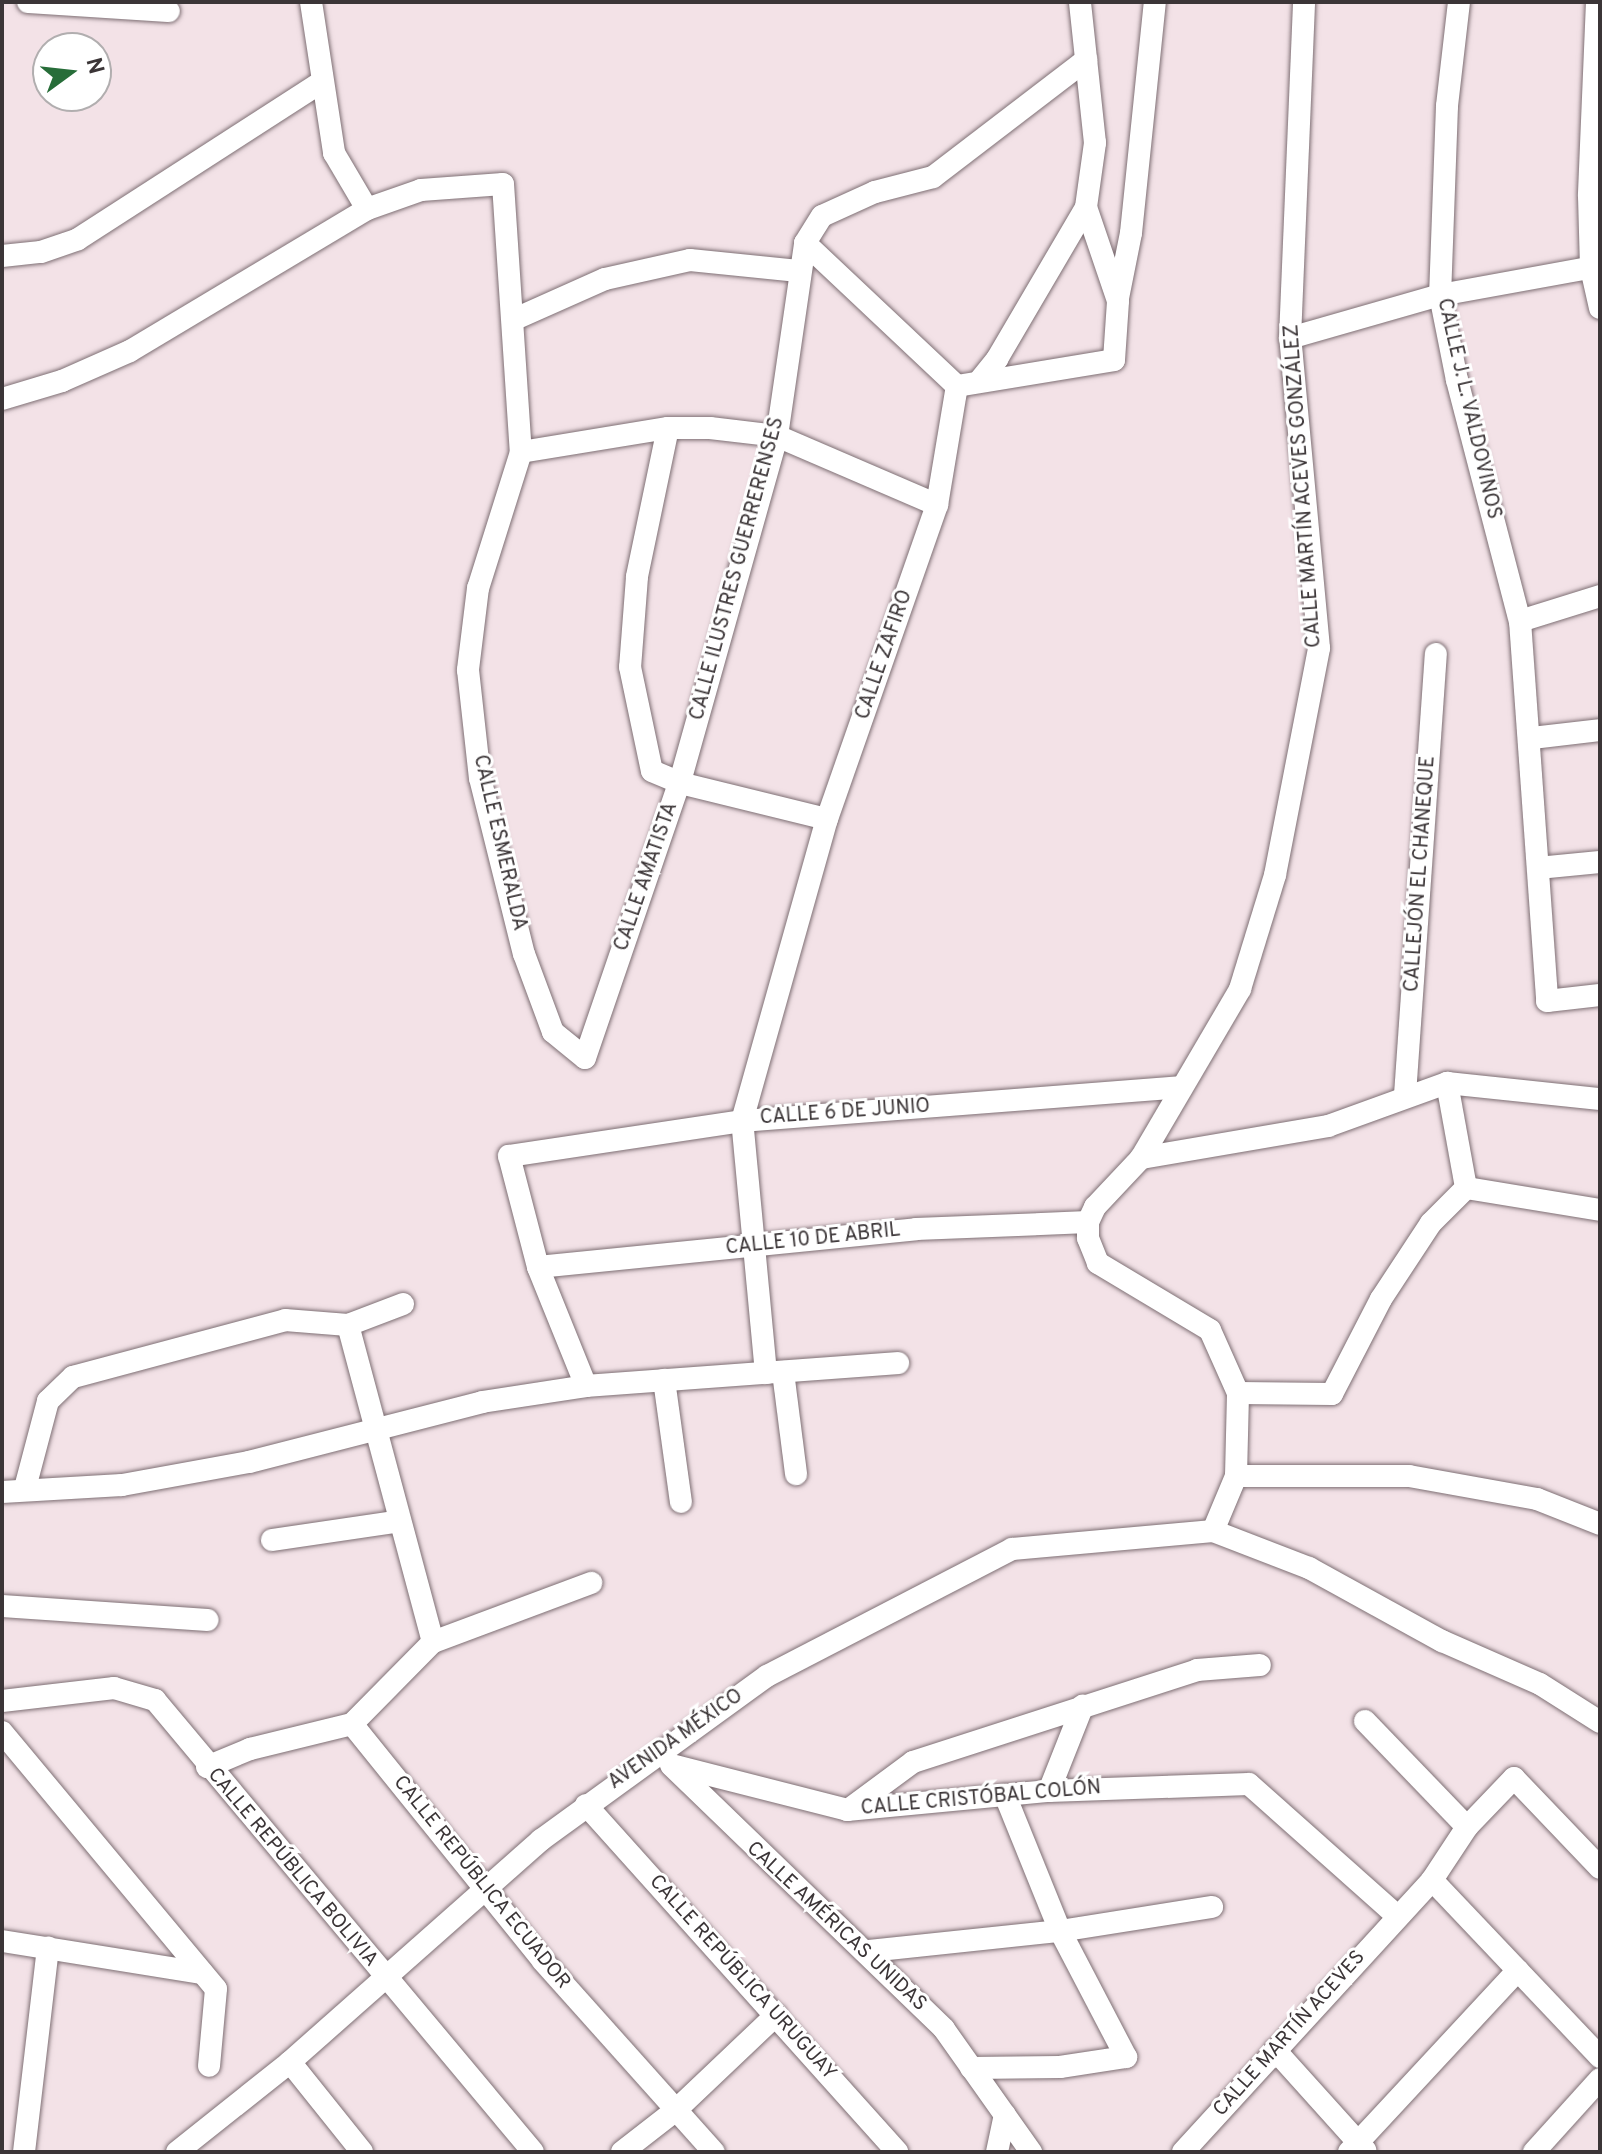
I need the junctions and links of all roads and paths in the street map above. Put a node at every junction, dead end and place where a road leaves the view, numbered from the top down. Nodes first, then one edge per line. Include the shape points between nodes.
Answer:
1 (28, 2) edge
2 (311, 2) edge
3 (1080, 2) edge
4 (1155, 2) edge
5 (1304, 2) edge
6 (1459, 2) edge
7 (1597, 2) edge
8 (169, 11) dead end
9 (1086, 60) junction
10 (320, 83) junction
11 (1086, 207) junction
12 (367, 209) junction
13 (805, 243) junction
14 (2, 256) edge
15 (1596, 267) edge
16 (798, 271) junction
17 (1440, 295) junction
18 (1118, 301) junction
19 (1600, 308) edge
20 (515, 319) junction
21 (1290, 338) junction
22 (981, 379) junction
23 (957, 386) junction
24 (2, 399) edge
25 (668, 428) junction
26 (777, 436) junction
27 (521, 452) junction
28 (937, 505) junction
29 (1600, 596) edge
30 (1520, 621) junction
31 (1436, 654) dead end
32 (1600, 730) edge
33 (1532, 738) junction
34 (680, 783) junction
35 (827, 819) junction
36 (1600, 862) edge
37 (1538, 868) junction
38 (1600, 995) edge
39 (585, 1058) joint
40 (1447, 1083) junction
41 (1182, 1087) junction
42 (1405, 1095) junction
43 (1600, 1099) edge
44 (742, 1121) junction
45 (1141, 1158) junction
46 (1466, 1188) junction
47 (1600, 1210) edge
48 (1088, 1222) junction
49 (757, 1246) junction
50 (538, 1267) junction
51 (403, 1304) dead end
52 (348, 1325) junction
53 (898, 1363) dead end
54 (775, 1372) junction
55 (664, 1380) junction
56 (586, 1386) junction
57 (1238, 1393) junction
58 (379, 1431) junction
59 (796, 1474) dead end
60 (1236, 1476) junction
61 (25, 1488) junction
62 (2, 1492) edge
63 (681, 1502) dead end
64 (400, 1521) junction
65 (1600, 1524) edge
66 (1213, 1531) junction
67 (272, 1540) dead end
68 (591, 1583) dead end
69 (2, 1606) edge
70 (208, 1620) dead end
71 (433, 1642) junction
72 (1260, 1665) dead end
73 (2, 1701) edge
74 (1083, 1705) junction
75 (1365, 1721) dead end
76 (1600, 1722) edge
77 (352, 1724) junction
78 (2, 1732) edge
79 (664, 1758) junction
80 (207, 1767) junction
81 (1049, 1791) junction
82 (1005, 1795) junction
83 (586, 1805) junction
84 (847, 1810) junction
85 (1467, 1827) junction
86 (1600, 1868) edge
87 (1432, 1880) junction
88 (482, 1889) junction
89 (1212, 1907) dead end
90 (1397, 1916) junction
91 (1060, 1931) junction
92 (2, 1941) edge
93 (48, 1947) junction
94 (869, 1951) junction
95 (1518, 1970) junction
96 (385, 1977) junction
97 (209, 1981) junction
98 (776, 2015) junction
99 (1275, 2050) junction
100 (1600, 2057) edge
101 (290, 2062) junction
102 (209, 2066) dead end
103 (971, 2068) junction
104 (1600, 2079) edge
105 (676, 2110) junction
106 (1005, 2115) junction
107 (1357, 2148) edge
108 (186, 2150) edge
109 (24, 2152) edge
110 (362, 2152) edge
111 (533, 2152) edge
112 (622, 2152) edge
113 (714, 2152) edge
114 (897, 2152) edge
115 (997, 2152) edge
116 (1031, 2152) edge
117 (1183, 2152) edge
118 (1534, 2152) edge

1 - 8 street
2 - 10 street
3 - 9 street
4 - 18 street via 1131,233
5 - 21 street, CALLE MARTÍN ACEVES GONZÁLEZ
6 - 17 street, CALLE J. L. VALDOVINOS via 1447,106
7 - 15 street
9 - 11 street via 1095,143
9 - 13 street, CALLE ILUSTRES GUERRERENSES via 933,177 875,192 822,216
10 - 12 street via 334,153
10 - 14 street via 78,239 41,252
11 - 18 street
11 - 22 street
12 - 20 street, CALLE ESMERALDA via 421,190 503,184
12 - 24 street via 130,351 62,381
13 - 16 street, CALLE ILUSTRES GUERRERENSES
13 - 23 street
15 - 17 street
15 - 19 street
16 - 20 street via 690,260 605,279
16 - 26 street, CALLE ILUSTRES GUERRERENSES
17 - 21 street
17 - 30 street, CALLE J. L. VALDOVINOS
18 - 22 street via 1114,360
20 - 27 street, CALLE ESMERALDA
21 - 41 street, CALLE MARTÍN ACEVES GONZÁLEZ via 1319,648 1275,875 1258,932 1240,989
22 - 23 street
23 - 28 street, CALLE ZAFIRO
25 - 26 street
25 - 27 street
25 - 34 street, CALLE AMATISTA via 637,577 630,667 652,771
26 - 28 street
26 - 34 street, CALLE ILUSTRES GUERRERENSES
27 - 39 street, CALLE ESMERALDA via 478,588 468,670 480,778 524,954 553,1032
28 - 35 street, CALLE ZAFIRO
29 - 30 street
30 - 33 street, CALLE J. L. VALDOVINOS
31 - 42 street, CALLEJÓN EL CHANEQUE
32 - 33 street
33 - 37 street, CALLE J. L. VALDOVINOS
34 - 35 street
34 - 39 street, CALLE AMATISTA
35 - 44 street, CALLE ZAFIRO
36 - 37 street
37 - 38 street, CALLE J. L. VALDOVINOS via 1547,1001
40 - 42 street
40 - 43 street
40 - 46 street
41 - 44 street, CALLE 6 DE JUNIO
41 - 45 street, CALLE MARTÍN ACEVES GONZÁLEZ
42 - 45 street via 1328,1126
44 - 49 street
44 - 50 street, CALLE 6 DE JUNIO via 509,1156
45 - 48 street, CALLE MARTÍN ACEVES GONZÁLEZ via 1095,1207
46 - 47 street
46 - 57 street via 1431,1223 1381,1299 1332,1394
48 - 49 street, CALLE 10 DE ABRIL via 916,1229
48 - 57 street via 1098,1263 1210,1330
49 - 50 street, CALLE 10 DE ABRIL
49 - 54 street
50 - 56 street
51 - 52 street
52 - 58 street
52 - 61 street via 285,1320 73,1377 48,1401
53 - 54 street
54 - 55 street
54 - 59 street
55 - 56 street
55 - 63 street
56 - 58 street via 482,1402
57 - 60 street
58 - 61 street via 122,1485
58 - 64 street
60 - 65 street via 1409,1476 1537,1499
60 - 66 street
61 - 62 street
64 - 67 street
64 - 71 street
66 - 76 street via 1309,1568 1442,1641 1540,1684
66 - 79 street, AVENIDA MÉXICO via 1012,1549 767,1676
68 - 71 street
69 - 70 street
71 - 77 street
72 - 74 street via 1197,1670
73 - 80 street, CALLE REPÚBLICA BOLIVIA via 114,1688 155,1700
74 - 81 street
74 - 84 street via 913,1762
75 - 85 street
77 - 80 street via 250,1749
77 - 88 street, CALLE REPÚBLICA ECUADOR
78 - 97 street
79 - 83 street, AVENIDA MÉXICO
79 - 84 street, CALLE CRISTÓBAL COLÓN
79 - 94 street, CALLE AMÉRICAS UNIDAS via 753,1849
80 - 96 street, CALLE REPÚBLICA BOLIVIA
81 - 82 street, CALLE CRISTÓBAL COLÓN
81 - 90 street, CALLE CRISTÓBAL COLÓN via 1249,1784
82 - 84 street, CALLE CRISTÓBAL COLÓN
82 - 91 street
83 - 88 street, AVENIDA MÉXICO
83 - 98 street, CALLE REPÚBLICA URUGUAY
85 - 86 street, CALLE MARTÍN ACEVES via 1514,1778
85 - 87 street, CALLE MARTÍN ACEVES
87 - 90 street, CALLE MARTÍN ACEVES
87 - 95 street
88 - 96 street, AVENIDA MÉXICO
88 - 105 street, CALLE REPÚBLICA ECUADOR
89 - 91 street
90 - 99 street, CALLE MARTÍN ACEVES
91 - 94 street
91 - 103 street via 1126,2057 1060,2067
92 - 93 street
93 - 97 street
93 - 109 street
94 - 103 street, CALLE AMÉRICAS UNIDAS via 944,2029
95 - 100 street
95 - 107 street
96 - 101 street, AVENIDA MÉXICO
96 - 111 street, CALLE REPÚBLICA BOLIVIA
97 - 102 street
98 - 105 street
98 - 114 street, CALLE REPÚBLICA URUGUAY
99 - 107 street
99 - 117 street, CALLE MARTÍN ACEVES
101 - 108 street, AVENIDA MÉXICO
101 - 110 street
103 - 106 street, CALLE AMÉRICAS UNIDAS
104 - 118 street
105 - 112 street
105 - 113 street, CALLE REPÚBLICA ECUADOR
106 - 115 street
106 - 116 street, CALLE AMÉRICAS UNIDAS

